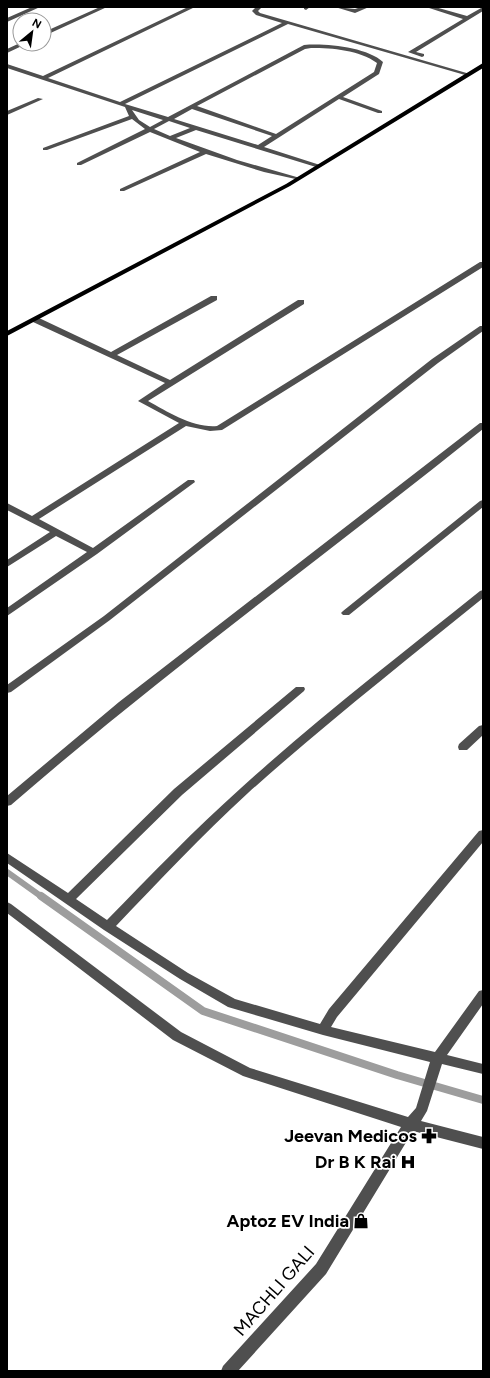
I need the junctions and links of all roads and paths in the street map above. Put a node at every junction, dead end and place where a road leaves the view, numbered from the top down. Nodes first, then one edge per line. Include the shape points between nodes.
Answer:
1 (37, 7) edge
2 (104, 7) edge
3 (192, 7) edge
4 (259, 7) edge
5 (338, 7) edge
6 (366, 7) edge
7 (429, 7) edge
8 (450, 7) edge
9 (483, 9) edge
10 (443, 11) junction
11 (466, 18) junction
12 (7, 20) edge
13 (288, 22) junction
14 (52, 30) edge
15 (483, 65) edge
16 (7, 66) edge
17 (475, 70) junction
18 (467, 74) junction
19 (43, 78) junction
20 (338, 97) junction
21 (40, 99) dead end
22 (120, 104) junction
23 (127, 106) junction
24 (193, 107) junction
25 (380, 112) dead end
26 (7, 113) edge
27 (133, 117) junction
28 (169, 119) junction
29 (195, 128) junction
30 (150, 129) junction
31 (276, 136) junction
32 (170, 138) junction
33 (258, 148) junction
34 (45, 150) dead end
35 (204, 152) junction
36 (79, 164) dead end
37 (318, 166) junction
38 (298, 179) junction
39 (122, 190) dead end
40 (483, 264) edge
41 (214, 298) dead end
42 (301, 302) dead end
43 (36, 320) junction
44 (483, 328) edge
45 (7, 334) edge
46 (112, 355) junction
47 (170, 383) junction
48 (186, 422) junction
49 (483, 426) edge
50 (191, 482) dead end
51 (483, 503) edge
52 (7, 506) edge
53 (32, 520) junction
54 (56, 532) junction
55 (94, 552) junction
56 (7, 564) edge
57 (483, 592) edge
58 (346, 612) dead end
59 (7, 613) edge
60 (300, 689) dead end
61 (7, 690) edge
62 (483, 729) edge
63 (464, 747) dead end
64 (7, 802) edge
65 (483, 834) edge
66 (7, 857) edge
67 (68, 900) junction
68 (7, 907) edge
69 (108, 927) junction
70 (483, 995) edge
71 (323, 1030) junction
72 (438, 1057) junction
73 (483, 1068) edge
74 (410, 1124) junction
75 (483, 1142) edge
76 (228, 1371) edge

1 - 12 street
2 - 14 street
3 - 19 street
4 - 13 street via 255,12
5 - 6 street via 355,11
7 - 10 street
8 - 10 street
9 - 11 street
10 - 11 street
11 - 17 street via 411,52
13 - 18 street
13 - 22 street
15 - 17 main road
16 - 19 street
17 - 18 main road
18 - 37 main road
19 - 22 street
20 - 24 street via 377,73 380,62 373,57 338,48 310,46
20 - 25 street
20 - 31 street
21 - 26 street
22 - 23 street
23 - 27 street
23 - 28 street
24 - 28 street
24 - 31 street
27 - 30 street
27 - 34 street
28 - 29 street
28 - 30 street
29 - 32 street
29 - 33 street
30 - 32 street
30 - 36 street
31 - 33 street
32 - 35 street
33 - 37 street
35 - 38 street via 235,163
35 - 39 street
37 - 38 main road
38 - 43 main road
40 - 48 street via 219,428 208,429
41 - 46 street
42 - 47 street
43 - 45 main road
43 - 46 street
44 - 61 street via 435,361 107,618
46 - 47 street
47 - 48 street via 142,401
48 - 53 street
49 - 64 street via 231,620 51,763
50 - 55 street
51 - 58 street
52 - 53 street
53 - 54 street
54 - 55 street
54 - 56 street
55 - 59 street
57 - 69 street via 250,786
60 - 67 street via 178,792
62 - 63 street
65 - 71 street via 333,1013
66 - 67 street
67 - 69 street
68 - 74 street via 177,1036 247,1072
69 - 71 street via 184,976 232,1003
70 - 72 street
71 - 72 street
72 - 73 street
72 - 74 street, MACHLI GALI via 421,1111
74 - 75 street
74 - 76 street, MACHLI GALI via 321,1269

